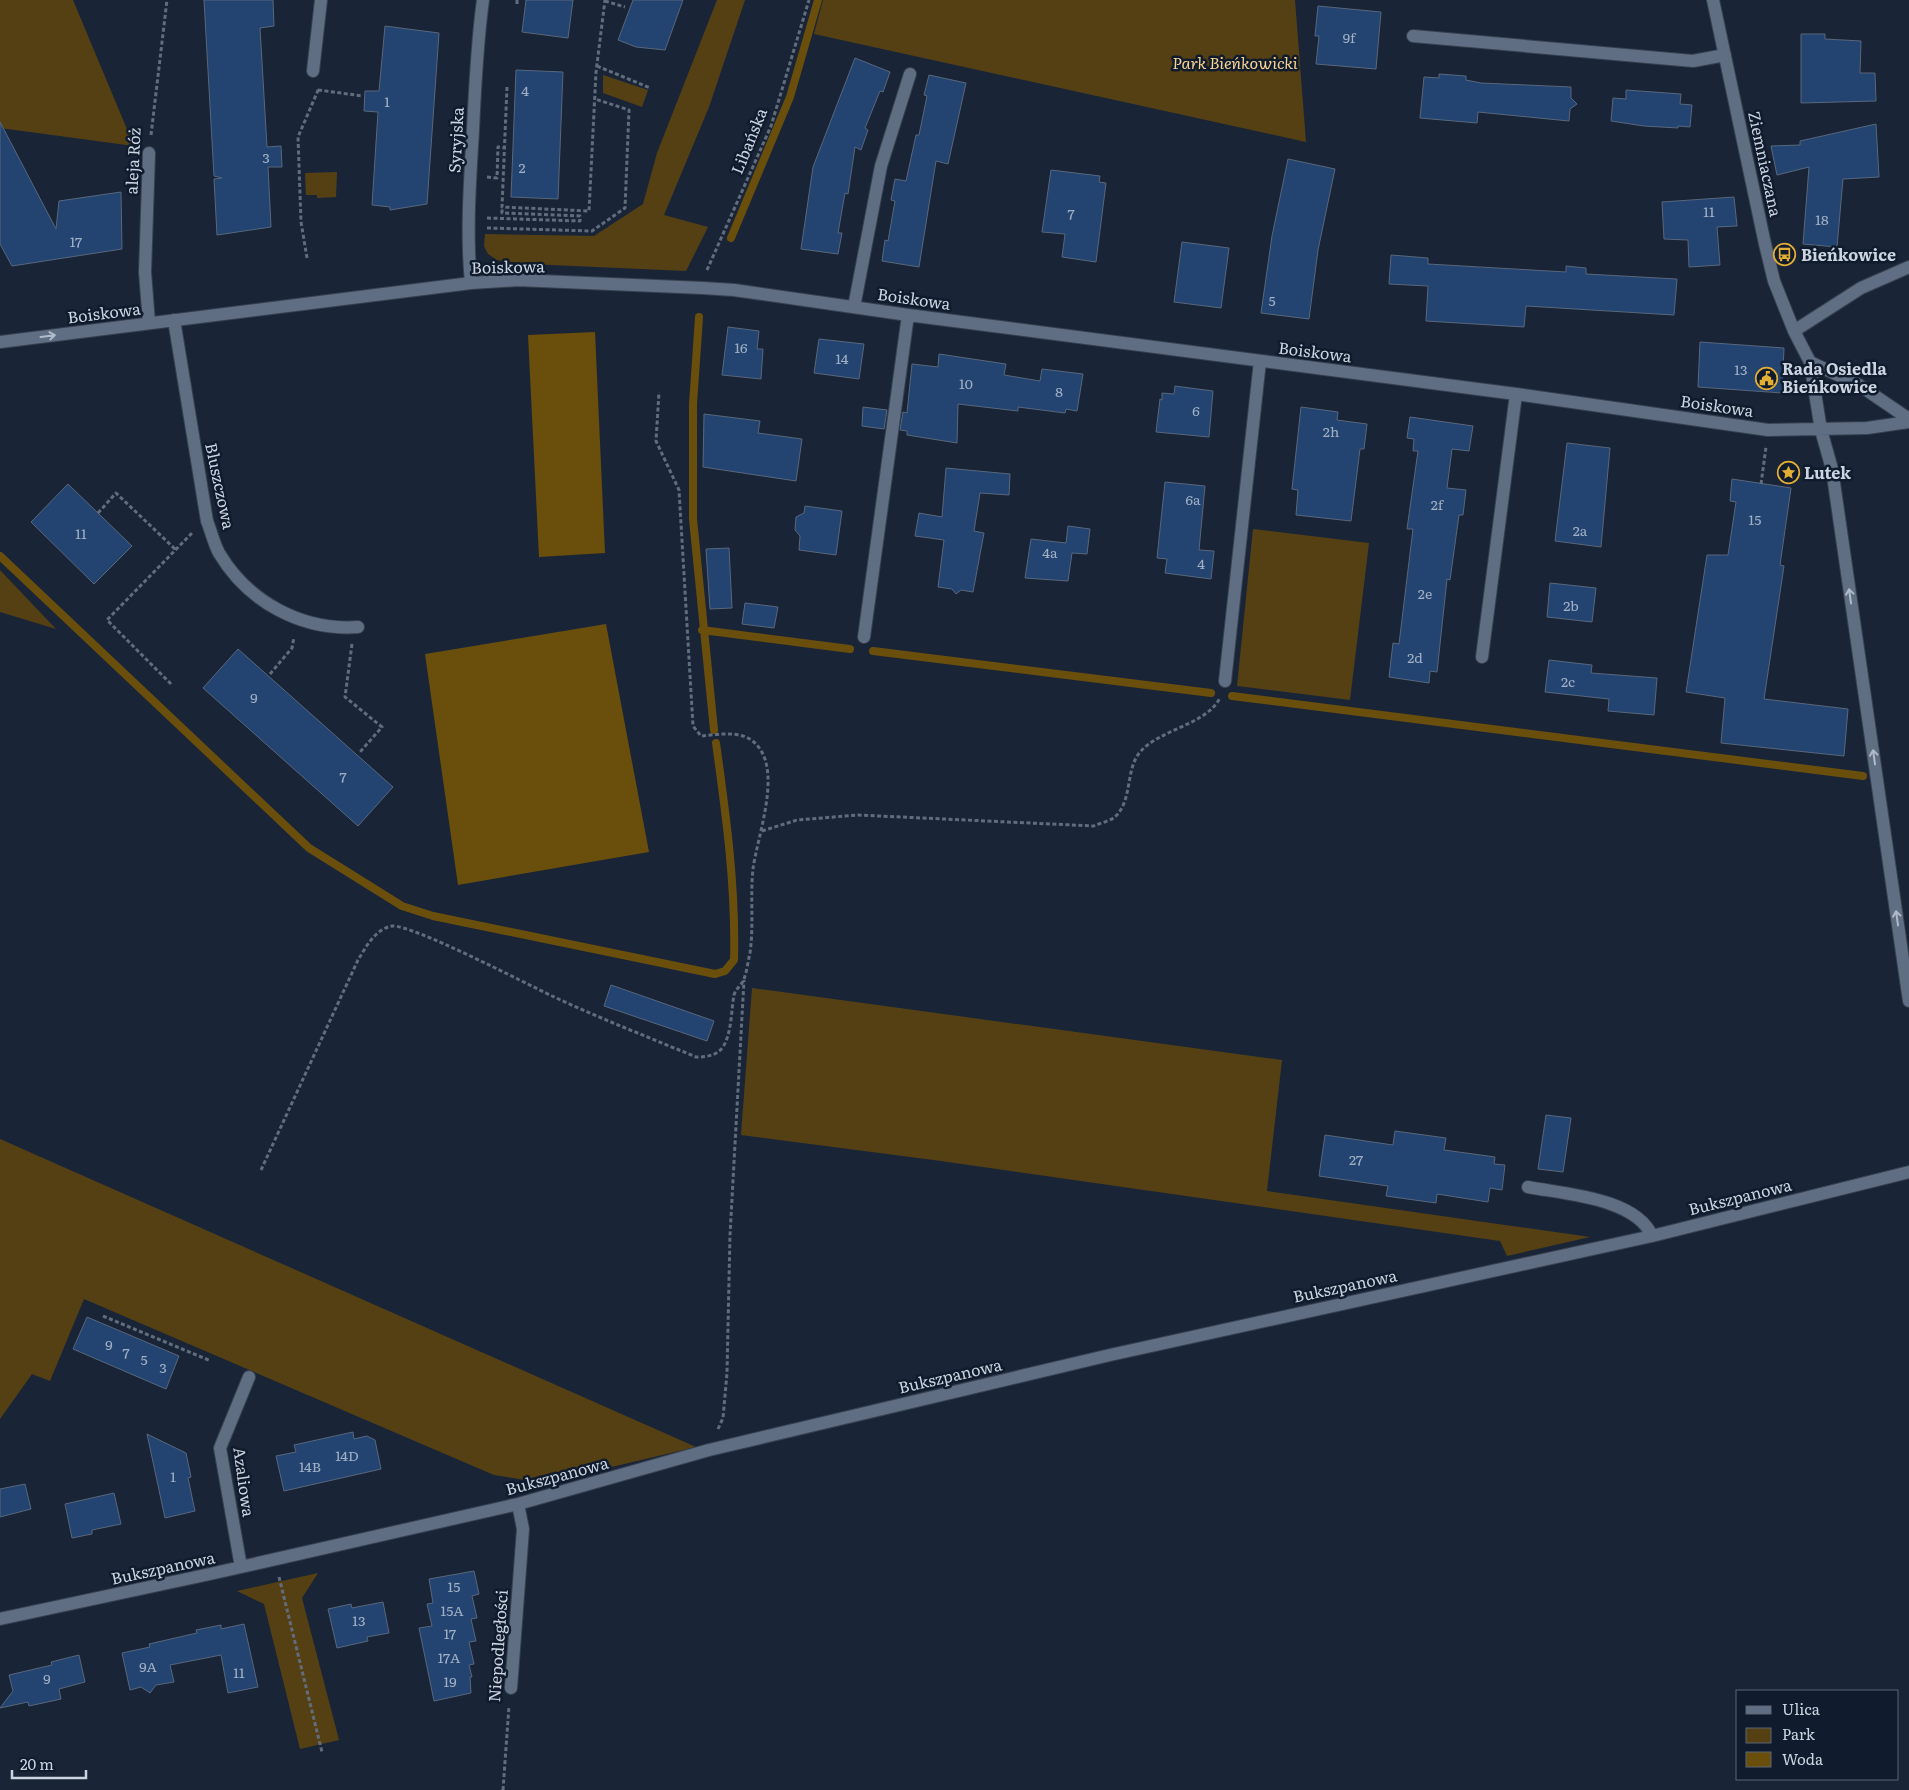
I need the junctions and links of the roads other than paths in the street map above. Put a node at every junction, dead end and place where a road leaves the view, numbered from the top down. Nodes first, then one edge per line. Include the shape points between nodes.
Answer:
1 (321, 0) edge
2 (483, 0) edge
3 (1713, 0) edge
4 (1413, 36) dead end
5 (1724, 55) junction
6 (313, 72) road end
7 (910, 74) dead end
8 (149, 153) road end
9 (1909, 267) edge
10 (471, 283) junction
11 (854, 307) junction
12 (908, 315) junction
13 (174, 320) junction
14 (149, 324) junction
15 (1794, 331) junction
16 (0, 342) edge
17 (1260, 361) junction
18 (1810, 362) junction
19 (1516, 394) junction
20 (1909, 420) edge
21 (1821, 430) junction
22 (358, 627) dead end
23 (864, 637) dead end
24 (1482, 657) dead end
25 (1225, 681) road end
26 (1909, 1001) edge
27 (1909, 1172) edge
28 (1528, 1186) dead end
29 (1652, 1236) junction
30 (249, 1377) dead end
31 (518, 1504) junction
32 (241, 1567) junction
33 (0, 1619) edge
34 (511, 1688) road end

1 - 6 street
2 - 10 street, Syryjska via 468,228
3 - 5 street, Ziemniaczana
4 - 5 street via 1693,61
5 - 15 street, Ziemniaczana via 1772,272
7 - 11 street via 881,166
8 - 14 street, aleja Róż via 145,272
9 - 15 street via 1862,288
10 - 11 street, Boiskowa via 518,280 703,288
10 - 13 street, Boiskowa
11 - 12 street, Boiskowa
12 - 17 street, Boiskowa
12 - 23 street
13 - 14 street, Boiskowa
13 - 22 street, Bluszczowa via 207,521 219,552 242,583 280,612 339,629
16 -> 14 street, Boiskowa
15 - 18 street, Ziemniaczana
17 - 19 street, Boiskowa
17 - 25 street
18 - 20 street via 1860,385
18 - 21 street, Ziemniaczana
19 - 21 street, Boiskowa via 1768,430
19 - 24 street
20 - 21 street, Boiskowa via 1866,428
26 -> 21 street, Ziemniaczana via 1832,469
27 - 29 street, Bukszpanowa
28 - 29 street via 1617,1204 1647,1225
29 - 31 street, Bukszpanowa via 1110,1355 709,1450
30 - 32 street, Azaliowa via 220,1448
31 - 32 street, Bukszpanowa
31 - 34 street, Niepodległości via 523,1529
32 - 33 street, Bukszpanowa

